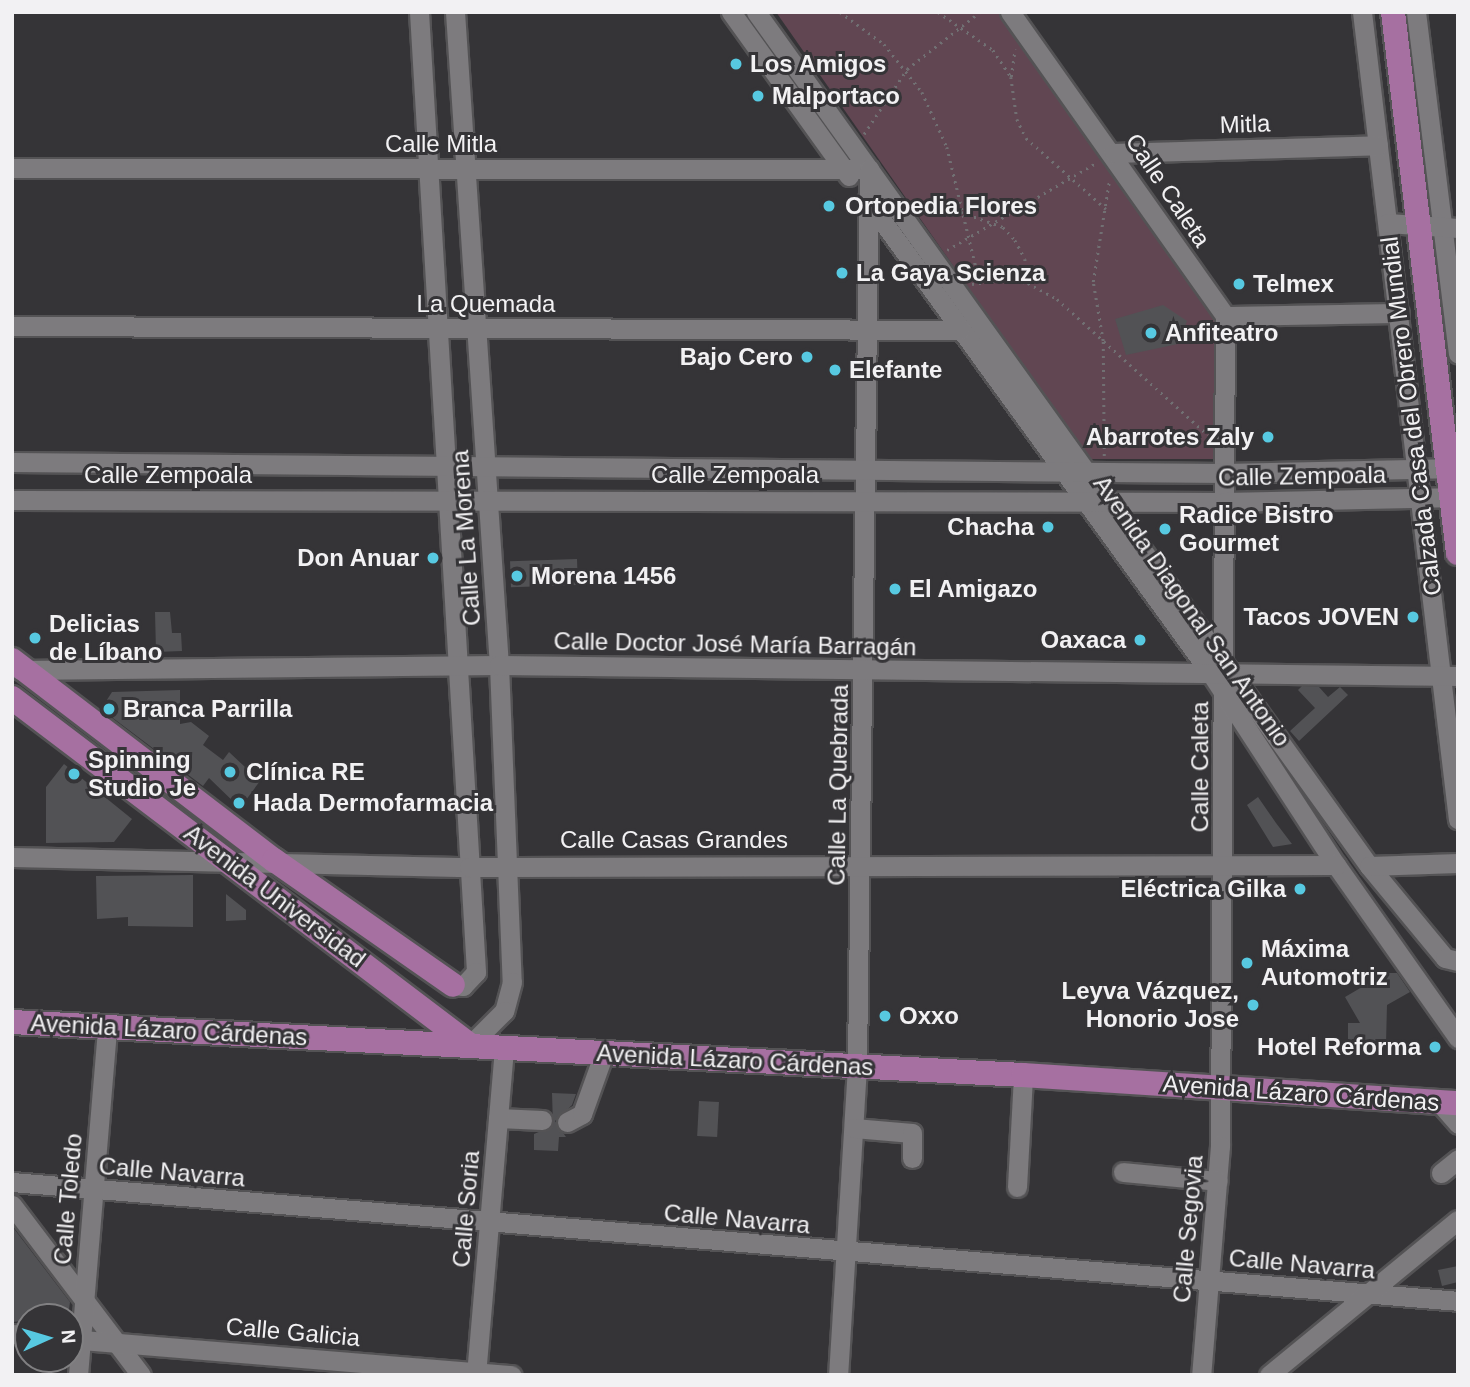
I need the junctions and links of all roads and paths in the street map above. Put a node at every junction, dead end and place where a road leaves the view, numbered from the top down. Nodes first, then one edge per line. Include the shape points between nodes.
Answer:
1 (419, 12) edge
2 (455, 12) edge
3 (731, 12) edge
4 (756, 12) edge
5 (840, 12) edge
6 (937, 12) edge
7 (979, 12) edge
8 (1010, 12) edge
9 (1362, 12) edge
10 (1393, 12) edge
11 (1416, 12) edge
12 (959, 28) junction
13 (907, 69) junction
14 (1378, 145) junction
15 (854, 148) junction
16 (1114, 153) junction
17 (12, 168) edge
18 (429, 169) junction
19 (466, 169) junction
20 (845, 169) junction
21 (869, 169) junction
22 (1071, 178) junction
23 (869, 203) junction
24 (1106, 209) junction
25 (961, 212) junction
26 (994, 222) junction
27 (1388, 223) junction
28 (1439, 227) edge
29 (968, 238) junction
30 (933, 257) junction
31 (980, 283) junction
32 (1028, 283) junction
33 (954, 287) junction
34 (1398, 313) junction
35 (1225, 316) junction
36 (12, 326) edge
37 (439, 328) junction
38 (476, 328) junction
39 (868, 329) junction
40 (960, 330) junction
41 (1103, 341) junction
42 (1458, 353) edge
43 (1224, 448) junction
44 (12, 462) edge
45 (447, 463) junction
46 (485, 463) junction
47 (866, 466) junction
48 (1418, 468) junction
49 (1453, 468) edge
50 (1063, 469) junction
51 (1095, 470) junction
52 (1224, 473) junction
53 (1454, 497) edge
54 (864, 498) junction
55 (1422, 498) junction
56 (1083, 499) junction
57 (1108, 499) junction
58 (12, 500) edge
59 (449, 500) junction
60 (487, 500) junction
61 (1224, 502) junction
62 (1458, 553) edge
63 (461, 666) junction
64 (499, 666) junction
65 (17, 667) edge
66 (863, 670) junction
67 (1225, 671) junction
68 (1450, 676) edge
69 (1225, 695) junction
70 (12, 698) edge
71 (1458, 819) edge
72 (12, 857) edge
73 (225, 859) junction
74 (274, 860) junction
75 (862, 863) junction
76 (1458, 863) edge
77 (506, 865) junction
78 (1336, 865) junction
79 (1224, 866) junction
80 (1369, 866) junction
81 (469, 867) junction
82 (1451, 960) edge
83 (453, 985) joint
84 (12, 1023) edge
85 (107, 1027) junction
86 (1458, 1038) edge
87 (470, 1045) junction
88 (504, 1047) junction
89 (604, 1053) junction
90 (858, 1066) junction
91 (1023, 1075) junction
92 (1220, 1087) junction
93 (1448, 1102) edge
94 (498, 1118) junction
95 (542, 1120) dead end
96 (567, 1122) dead end
97 (1458, 1124) edge
98 (854, 1128) junction
99 (912, 1158) dead end
100 (1458, 1159) edge
101 (1123, 1172) dead end
102 (1441, 1173) dead end
103 (1218, 1181) junction
104 (12, 1182) edge
105 (1017, 1187) dead end
106 (93, 1190) junction
107 (12, 1205) edge
108 (1458, 1220) edge
109 (489, 1224) junction
110 (848, 1252) junction
111 (1208, 1281) junction
112 (1368, 1294) junction
113 (1458, 1301) edge
114 (85, 1303) junction
115 (84, 1307) edge
116 (84, 1340) edge
117 (116, 1343) junction
118 (476, 1373) edge
119 (141, 1375) edge
120 (512, 1375) edge
121 (838, 1375) edge
122 (1200, 1375) edge
123 (1269, 1375) edge

1 - 18 street, Calle La Morena
2 - 19 street, Calle La Morena
3 - 20 street, Avenida Diagonal San Antonio
4 - 15 street, Avenida Diagonal San Antonio
5 - 13 path via 884,44
6 - 12 path
7 - 12 path
8 - 16 street, Calle Caleta
9 - 14 street, Calzada Casa del Obrero Mundial
10 - 28 main road, Calzada Casa del Obrero Mundial
11 - 28 street, Calzada Casa del Obrero Mundial
12 - 13 path
12 - 22 path via 993,50 1011,77 1017,119 1026,138
13 - 15 path
13 - 25 path via 947,147
14 - 16 street, Mitla
14 - 27 street, Calzada Casa del Obrero Mundial
15 - 21 street, Avenida Diagonal San Antonio
16 - 22 path
16 - 24 path
16 - 35 street, Calle Caleta
17 - 18 street, Calle Mitla
18 - 19 street, Calle Mitla
18 - 37 street, Calle La Morena
19 - 20 street, Calle Mitla
19 - 38 street, Calle La Morena
20 - 21 street, Calle Mitla
20 - 23 street, Avenida Diagonal San Antonio
21 - 23 street, Calle La Quebrada
21 - 30 street, Avenida Diagonal San Antonio
22 - 24 path
22 - 26 path
23 - 39 street, Calle La Quebrada
23 - 40 street, Avenida Diagonal San Antonio
24 - 41 path via 1093,282
25 - 26 path
25 - 29 path
26 - 29 path
26 - 32 path via 1015,240 1025,259
27 - 28 street
27 - 34 street, Calzada Casa del Obrero Mundial
28 - 42 street, Calzada Casa del Obrero Mundial
28 - 49 main road, Calzada Casa del Obrero Mundial
29 - 30 path
29 - 31 path
30 - 33 street, Avenida Diagonal San Antonio
31 - 32 path via 1009,279
31 - 33 path
32 - 41 path via 1057,299
33 - 51 street, Avenida Diagonal San Antonio
34 - 35 street
34 - 48 street, Calzada Casa del Obrero Mundial
35 - 43 street, Calle Caleta
36 - 37 street, La Quemada
37 - 38 street, La Quemada
37 - 45 street, Calle La Morena
38 - 39 street, La Quemada
38 - 46 street, Calle La Morena
39 - 40 street, La Quemada
39 - 47 street, Calle La Quebrada
40 - 50 street, Avenida Diagonal San Antonio
41 - 43 path
41 - 51 path
43 - 52 street, Calle Caleta
44 - 45 street, Calle Zempoala
45 - 46 street, Calle Zempoala
45 - 59 street, Calle La Morena
46 - 47 street, Calle Zempoala
46 - 60 street, Calle La Morena
47 - 50 street, Calle Zempoala
47 - 54 street, Calle La Quebrada
48 - 49 street, Calle Zempoala
48 - 52 street, Calle Zempoala
48 - 55 street, Calzada Casa del Obrero Mundial
49 - 53 main road, Calzada Casa del Obrero Mundial
50 - 51 street, Calle Zempoala
50 - 56 street, Avenida Diagonal San Antonio
51 - 52 street, Calle Zempoala
51 - 57 street, Avenida Diagonal San Antonio
52 - 61 street, Calle Caleta
53 - 55 street, Calle Zempoala
53 - 62 main road, Calzada Casa del Obrero Mundial
54 - 56 street, Calle Zempoala
54 - 60 street, Calle Zempoala
54 - 66 street, Calle La Quebrada
55 - 61 street, Calle Zempoala
55 - 68 street, Calzada Casa del Obrero Mundial
56 - 57 street, Calle Zempoala
56 - 67 street, Avenida Diagonal San Antonio
57 - 61 street, Calle Zempoala
57 - 67 street, Avenida Diagonal San Antonio
58 - 59 street, Calle Zempoala
59 - 60 street, Calle Zempoala
59 - 63 street, Calle La Morena
60 - 64 street, Calle La Morena
61 - 67 street, Calle Caleta
63 - 64 street, Calle Doctor José María Barragán
63 - 65 street, Calle Doctor José María Barragán
63 - 81 street, Calle La Morena
64 - 66 street, Calle Doctor José María Barragán
64 - 77 street, Calle La Morena
65 - 74 main road, Avenida Universidad
66 - 67 street, Calle Doctor José María Barragán
66 - 75 street, Calle La Quebrada
67 - 68 street, Calle Doctor José María Barragán
67 - 69 street, Calle Caleta
67 - 80 street, Avenida Diagonal San Antonio
68 - 71 street, Calzada Casa del Obrero Mundial
69 - 78 street, Avenida Diagonal San Antonio
69 - 79 street, Calle Caleta
70 - 73 main road, Avenida Universidad
72 - 73 street, Calle Casas Grandes
73 - 74 street, Calle Casas Grandes
73 - 87 main road, Avenida Universidad
74 - 81 street, Calle Casas Grandes
74 - 83 main road, Avenida Universidad
75 - 77 street, Calle Casas Grandes
75 - 79 street, Calle Casas Grandes
75 - 90 street, Calle La Quebrada
76 - 80 street
77 - 81 street, Calle Casas Grandes
77 - 87 street, Calle La Morena via 510,997 495,1024
78 - 79 street, Calle Casas Grandes
78 - 86 street, Avenida Diagonal San Antonio
79 - 92 street, Calle Caleta
80 - 82 street, Avenida Diagonal San Antonio
81 - 83 street, Calle La Morena via 476,972 463,986
84 - 85 main road, Avenida Lázaro Cárdenas
85 - 87 main road, Avenida Lázaro Cárdenas
85 - 106 street, Calle Toledo
87 - 88 main road, Avenida Lázaro Cárdenas
88 - 89 main road, Avenida Lázaro Cárdenas
88 - 94 street, Calle Soria
89 - 90 main road, Avenida Lázaro Cárdenas
89 - 96 street via 582,1114
90 - 91 main road, Avenida Lázaro Cárdenas
90 - 98 street, Calle La Quebrada
91 - 92 main road, Avenida Lázaro Cárdenas
91 - 105 street
92 - 93 main road, Avenida Lázaro Cárdenas
92 - 103 street, Calle Segovia
93 - 97 street
94 - 95 street
94 - 109 street, Calle Soria
98 - 99 street via 912,1133
98 - 110 street, Calle La Quebrada
100 - 102 street
101 - 103 street
103 - 111 street, Calle Segovia
104 - 106 street, Calle Navarra
106 - 109 street, Calle Navarra
106 - 114 street, Calle Toledo
107 - 114 street
108 - 112 street
109 - 110 street, Calle Navarra
109 - 118 street, Calle Soria
110 - 111 street, Calle Navarra
110 - 121 street, Calle La Quebrada
111 - 112 street, Calle Navarra
111 - 122 street, Calle Segovia
112 - 113 street, Calle Navarra
112 - 123 street
114 - 115 street, Calle Toledo
114 - 117 street
116 - 117 street, Calle Galicia
117 - 118 street, Calle Galicia
117 - 119 street
118 - 120 street, Calle Galicia

